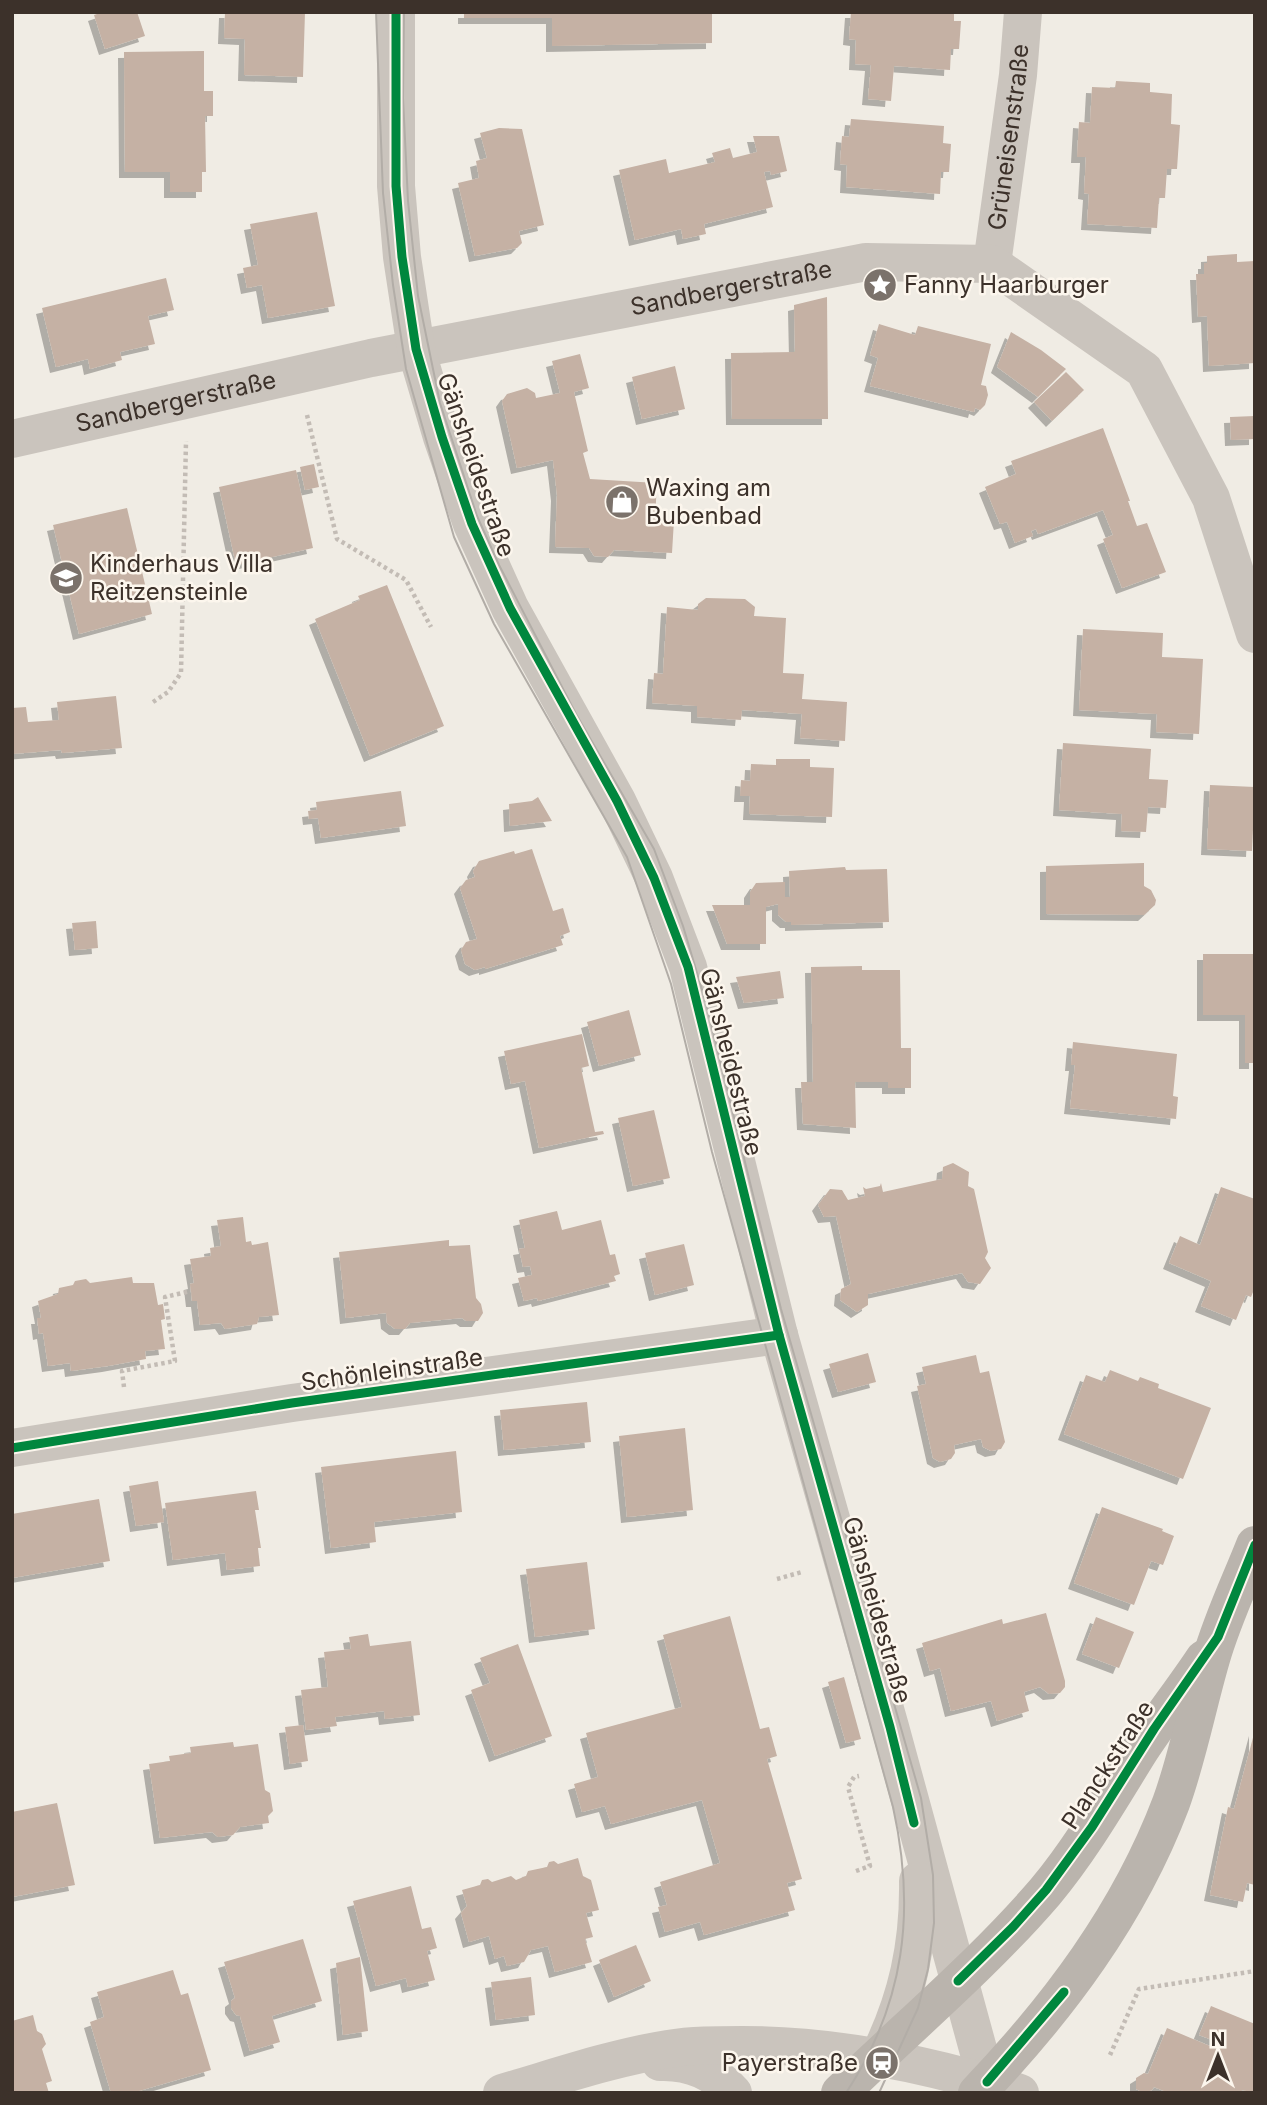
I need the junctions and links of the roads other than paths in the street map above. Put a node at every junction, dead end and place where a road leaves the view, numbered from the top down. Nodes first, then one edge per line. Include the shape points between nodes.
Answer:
1 (396, 12) edge
2 (1023, 12) edge
3 (992, 264) junction
4 (416, 349) junction
5 (12, 439) edge
6 (1255, 634) edge
7 (779, 1335) junction
8 (12, 1448) edge
9 (1255, 1545) edge
10 (1218, 1637) junction
11 (914, 1823) junction
12 (958, 1981) junction
13 (879, 2056) junction
14 (602, 2064) junction
15 (993, 2090) edge
16 (502, 2093) edge
17 (733, 2093) edge
18 (840, 2093) edge

1 - 4 street, Gänsheidestraße via 396,186
2 - 3 street, Grüneisenstraße
3 - 4 street, Sandbergerstraße via 866,262
3 - 6 street via 1144,370 1210,498
4 - 5 street, Sandbergerstraße
4 - 7 street, Gänsheidestraße via 472,524 510,608 617,801 654,878 688,967
7 - 8 street, Schönleinstraße via 292,1403
7 - 11 street, Gänsheidestraße
9 - 10 main road, Planckstraße
10 - 12 main road, Planckstraße via 1046,1890
10 - 15 main road, Planckstraße via 1178,1782 1146,1860 1089,1961
11 - 12 street, Gänsheidestraße
11 - 13 street via 918,1882 915,1942 905,1995
12 - 13 main road, Planckstraße
12 - 15 street, Gänsheidestraße
13 - 14 street via 801,2047 699,2046
13 - 15 street
13 - 18 main road, Planckstraße
14 - 16 street
14 - 17 street via 684,2064 709,2072

